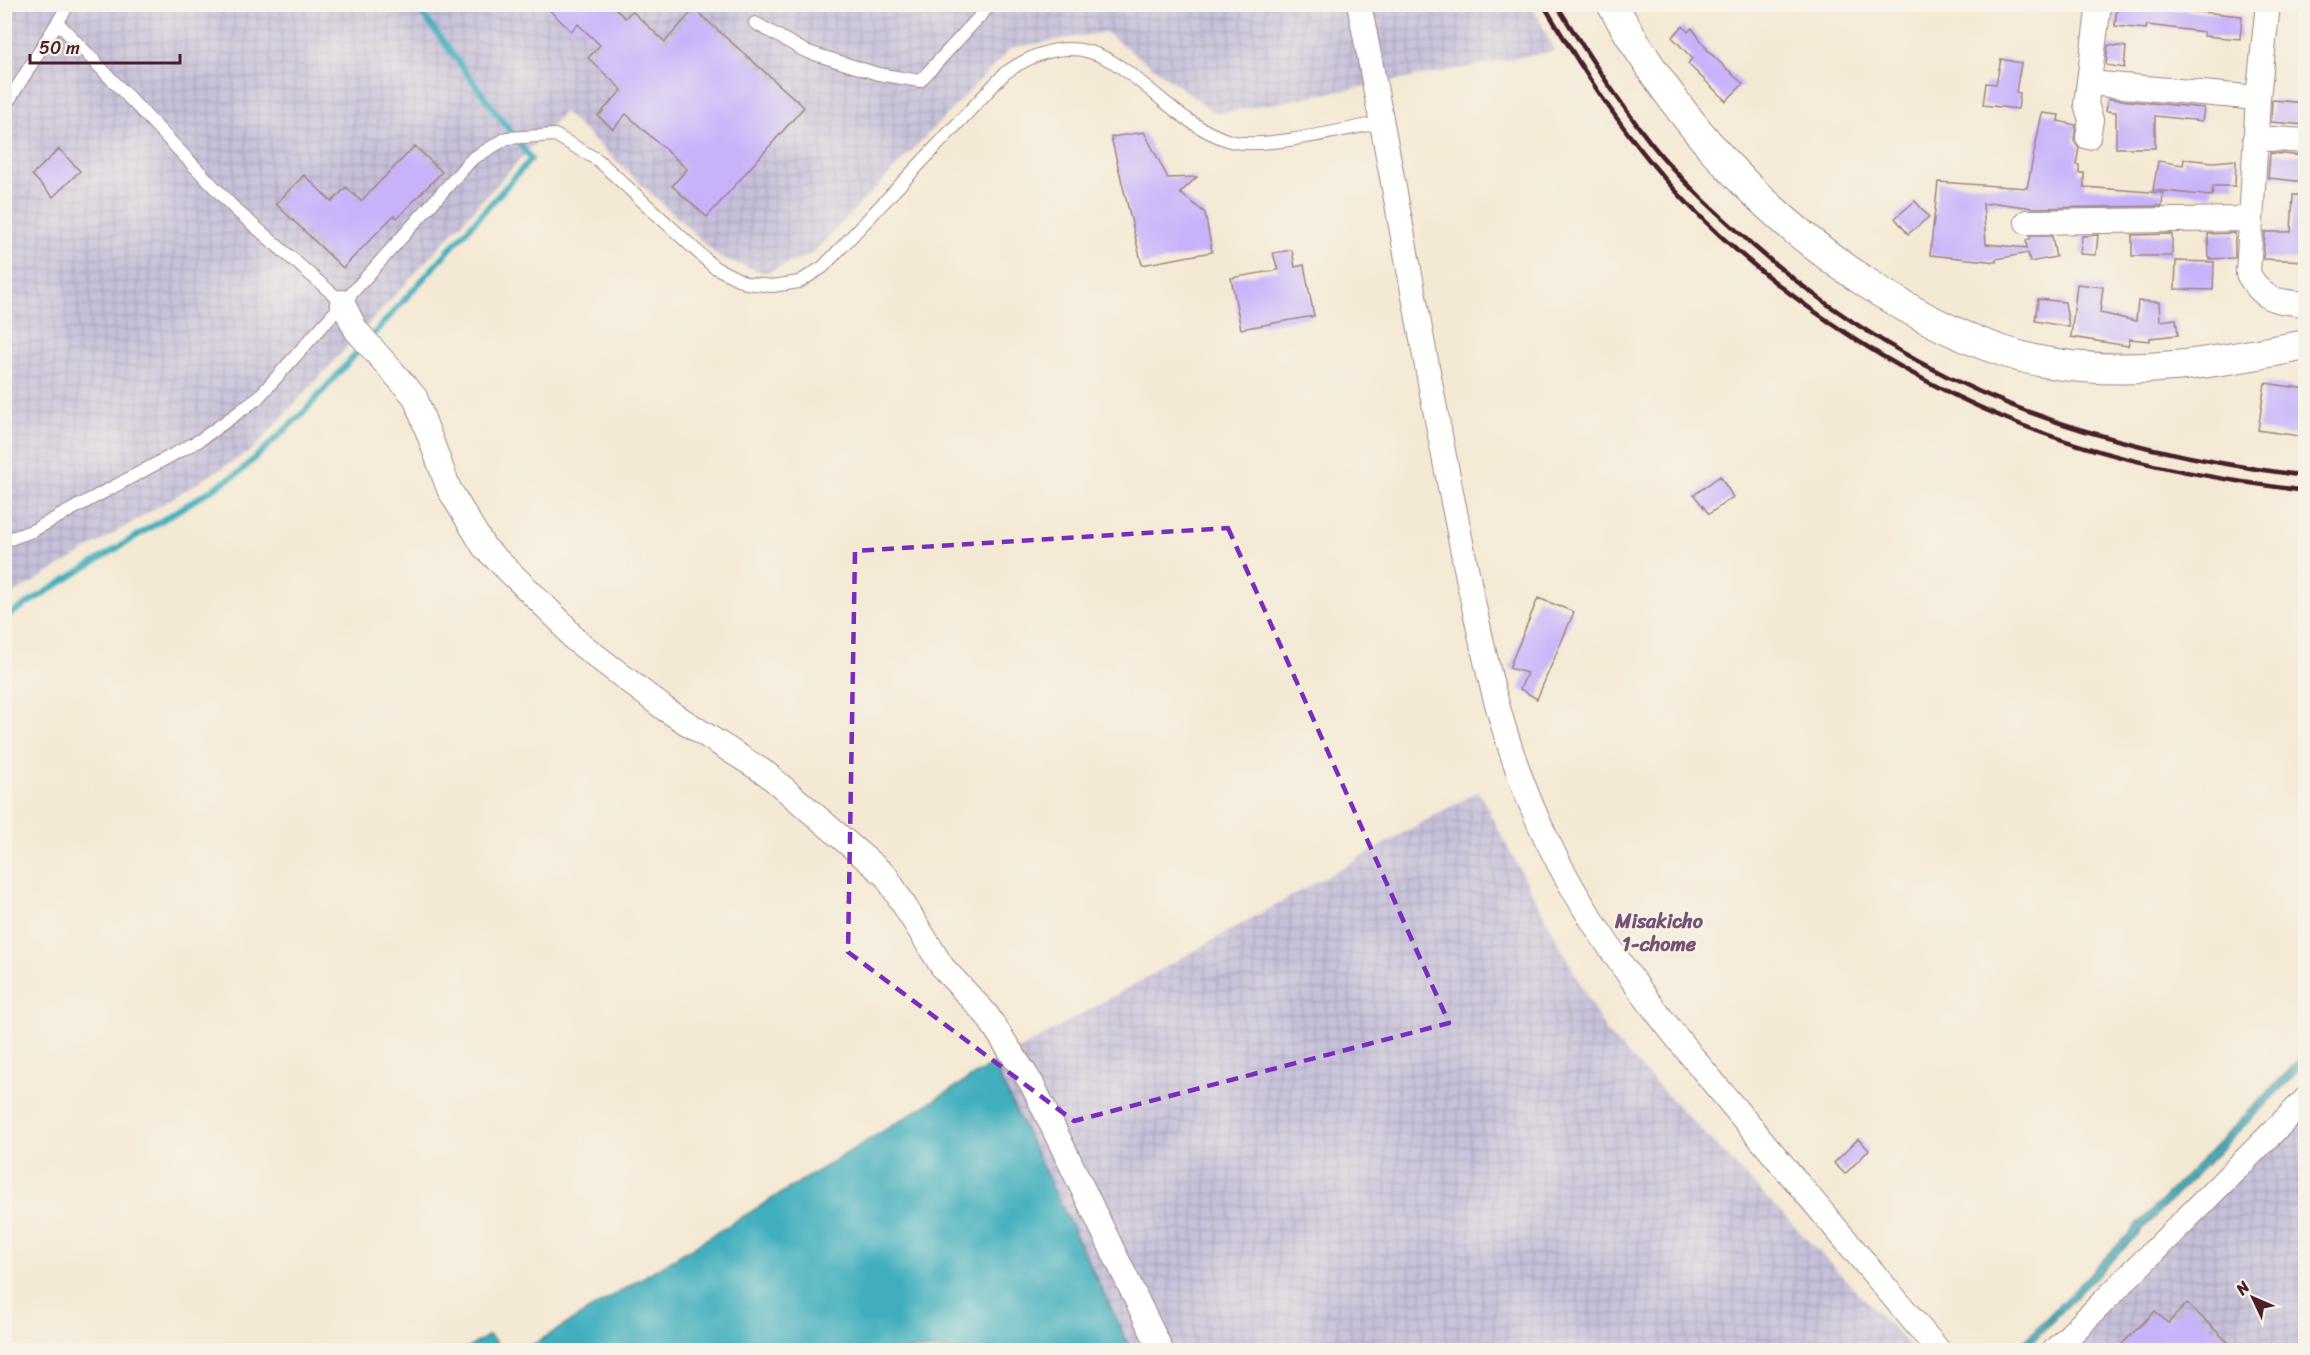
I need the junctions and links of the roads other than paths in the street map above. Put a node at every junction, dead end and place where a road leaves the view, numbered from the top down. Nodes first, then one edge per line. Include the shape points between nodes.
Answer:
1 (69, 4) edge
2 (991, 4) edge
3 (1359, 4) edge
4 (1612, 4) edge
5 (2099, 4) edge
6 (2268, 4) edge
7 (58, 23) junction
8 (755, 23) dead end
9 (2090, 83) junction
10 (2258, 98) junction
11 (4, 108) edge
12 (1383, 123) junction
13 (2088, 137) dead end
14 (2255, 138) junction
15 (2306, 141) edge
16 (2249, 219) junction
17 (2027, 222) dead end
18 (342, 303) junction
19 (2306, 304) edge
20 (2306, 345) edge
21 (4, 541) edge
22 (2306, 1099) edge
23 (1161, 1350) edge
24 (1938, 1350) edge
25 (2055, 1350) edge

1 - 7 lane
2 - 8 lane via 920,81 878,74 805,51
3 - 12 street
4 - 20 street via 1669,96 1745,186 1788,227 1925,319 1981,343 2044,362 2110,368 2159,369
5 - 9 street
6 - 10 street
7 - 11 lane
7 - 18 lane via 236,210
9 - 10 street
9 - 13 street via 2086,104 2091,120
10 - 14 street
12 - 18 lane via 1254,145 1232,142 1207,132 1104,54 1079,48 1052,49 1025,59 1005,73 823,267 799,282 772,286 746,283 714,267 598,160 555,135 507,138 472,159
12 - 24 street via 1484,659 1518,774 1545,835 1587,915 1637,987
14 - 15 street
14 - 16 street
16 - 17 street
16 - 19 street via 2248,274 2255,287 2274,301
18 - 21 lane via 257,399 200,440 32,531
18 - 23 street via 356,330 415,398 449,489 484,547 574,639 665,709 767,774 886,876 943,968 986,1014 1032,1084
22 - 25 street

